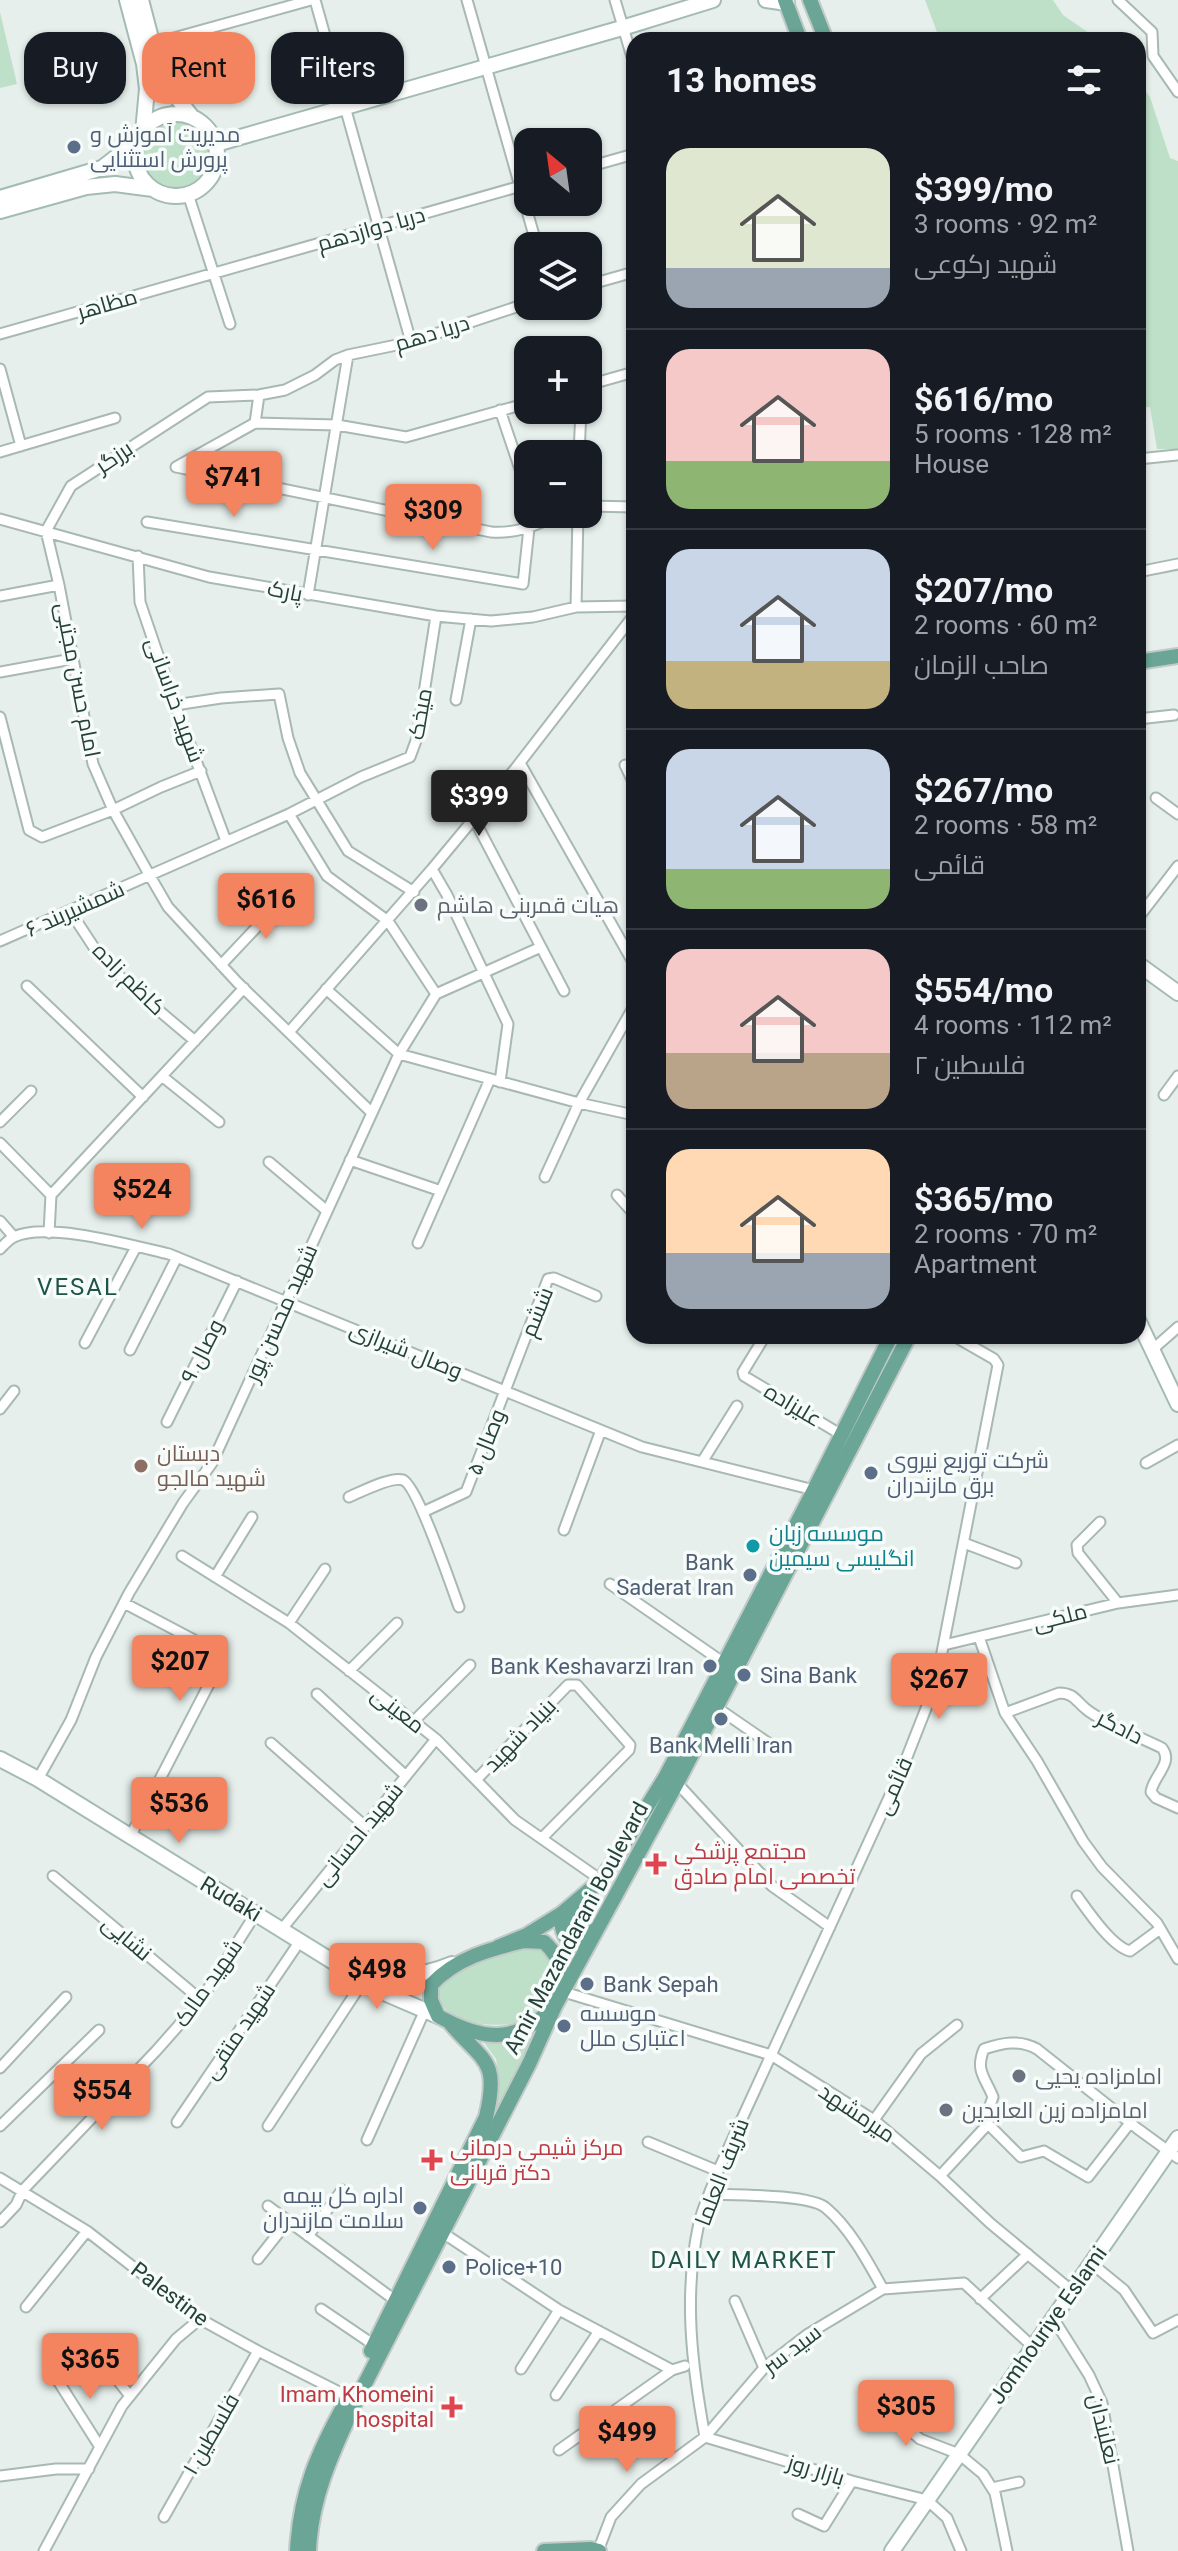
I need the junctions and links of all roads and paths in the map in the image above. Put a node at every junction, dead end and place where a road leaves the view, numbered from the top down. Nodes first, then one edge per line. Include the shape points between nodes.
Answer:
1 (127, 0) edge
2 (141, 0) edge
3 (313, 0) edge
4 (467, 0) edge
5 (615, 0) edge
6 (713, 0) edge
7 (766, 0) edge
8 (810, 0) edge
9 (786, 2) edge
10 (1125, 2) edge
11 (622, 28) junction
12 (149, 32) edge
13 (196, 32) edge
14 (797, 32) edge
15 (823, 32) edge
16 (626, 40) edge
17 (486, 67) junction
18 (1178, 92) edge
19 (182, 104) edge
20 (346, 108) junction
21 (192, 117) junction
22 (141, 136) junction
23 (216, 144) junction
24 (514, 154) edge
25 (626, 156) edge
26 (602, 163) edge
27 (514, 188) edge
28 (153, 189) junction
29 (188, 194) junction
30 (0, 198) edge
31 (0, 211) edge
32 (379, 227) junction
33 (213, 274) junction
34 (626, 274) edge
35 (602, 281) edge
36 (514, 308) edge
37 (230, 324) dead end
38 (0, 334) edge
39 (411, 342) junction
40 (348, 355) junction
41 (335, 360) joint
42 (0, 369) edge
43 (626, 374) edge
44 (602, 381) edge
45 (259, 395) junction
46 (514, 406) edge
47 (500, 410) junction
48 (115, 418) dead end
49 (255, 423) junction
50 (337, 425) junction
51 (21, 446) junction
52 (0, 452) edge
53 (514, 452) edge
54 (1177, 455) edge
55 (1146, 458) edge
56 (325, 499) junction
57 (602, 506) edge
58 (626, 507) edge
59 (0, 519) edge
60 (147, 522) dead end
61 (521, 528) edge
62 (533, 528) edge
63 (578, 528) edge
64 (46, 531) junction
65 (316, 550) junction
66 (138, 556) junction
67 (1178, 564) edge
68 (1146, 570) edge
69 (59, 585) junction
70 (308, 595) junction
71 (0, 596) edge
72 (626, 606) edge
73 (576, 607) junction
74 (436, 616) junction
75 (471, 619) junction
76 (626, 625) edge
77 (1178, 647) edge
78 (1146, 651) edge
79 (1178, 656) edge
80 (72, 659) junction
81 (1146, 661) edge
82 (0, 672) edge
83 (456, 700) dead end
84 (175, 705) junction
85 (1174, 715) dead end
86 (1146, 718) edge
87 (0, 719) edge
88 (520, 763) junction
89 (201, 771) junction
90 (1156, 798) dead end
91 (317, 801) junction
92 (113, 810) junction
93 (289, 814) junction
94 (1178, 814) edge
95 (474, 819) junction
96 (226, 841) junction
97 (1178, 866) edge
98 (432, 869) junction
99 (150, 876) junction
100 (414, 892) junction
101 (287, 895) dead end
102 (1146, 908) edge
103 (70, 911) junction
104 (388, 921) junction
105 (0, 941) edge
106 (541, 947) junction
107 (626, 950) edge
108 (221, 965) junction
109 (1146, 970) edge
110 (484, 975) junction
111 (27, 986) dead end
112 (244, 988) junction
113 (326, 989) junction
114 (564, 991) dead end
115 (1178, 993) edge
116 (436, 994) junction
117 (626, 1020) edge
118 (289, 1032) junction
119 (195, 1041) junction
120 (399, 1054) junction
121 (1178, 1076) edge
122 (163, 1077) junction
123 (495, 1080) junction
124 (31, 1091) dead end
125 (1164, 1095) dead end
126 (143, 1097) junction
127 (579, 1103) junction
128 (372, 1113) junction
129 (626, 1113) edge
130 (0, 1122) edge
131 (219, 1122) dead end
132 (0, 1143) edge
133 (350, 1160) junction
134 (269, 1162) dead end
135 (545, 1177) dead end
136 (441, 1191) junction
137 (51, 1195) junction
138 (617, 1195) dead end
139 (626, 1205) edge
140 (327, 1211) junction
141 (0, 1221) edge
142 (49, 1233) junction
143 (14, 1237) junction
144 (418, 1243) dead end
145 (136, 1247) junction
146 (0, 1249) edge
147 (177, 1257) junction
148 (237, 1281) junction
149 (596, 1296) dead end
150 (286, 1301) junction
151 (1178, 1327) edge
152 (1146, 1337) edge
153 (85, 1343) dead end
154 (760, 1344) edge
155 (887, 1344) edge
156 (905, 1344) edge
157 (968, 1344) edge
158 (130, 1350) dead end
159 (1152, 1350) junction
160 (14, 1391) dead end
161 (506, 1391) junction
162 (1178, 1404) edge
163 (737, 1406) dead end
164 (0, 1409) edge
165 (167, 1422) dead end
166 (601, 1430) junction
167 (840, 1434) junction
168 (1178, 1445) edge
169 (702, 1462) junction
170 (1146, 1463) dead end
171 (814, 1490) junction
172 (349, 1497) dead end
173 (423, 1512) junction
174 (252, 1517) dead end
175 (1100, 1522) dead end
176 (564, 1530) dead end
177 (964, 1543) junction
178 (182, 1556) dead end
179 (1016, 1563) dead end
180 (325, 1569) dead end
181 (215, 1577) junction
182 (610, 1584) dead end
183 (1178, 1595) edge
184 (124, 1603) junction
185 (1118, 1603) junction
186 (459, 1607) dead end
187 (289, 1623) junction
188 (397, 1623) dead end
189 (979, 1637) junction
190 (944, 1645) junction
191 (724, 1663) junction
192 (470, 1665) dead end
193 (349, 1671) junction
194 (317, 1694) dead end
195 (716, 1707) junction
196 (1005, 1713) junction
197 (413, 1722) junction
198 (436, 1739) junction
199 (271, 1743) dead end
200 (777, 1749) dead end
201 (0, 1759) edge
202 (406, 1776) junction
203 (38, 1779) junction
204 (476, 1780) junction
205 (677, 1783) junction
206 (1178, 1808) edge
207 (365, 1826) junction
208 (130, 1837) junction
209 (542, 1838) junction
210 (53, 1876) dead end
211 (601, 1880) junction
212 (583, 1896) junction
213 (1077, 1896) dead end
214 (256, 1913) junction
215 (600, 1926) junction
216 (830, 1927) junction
217 (282, 1929) junction
218 (1160, 1929) junction
219 (300, 1941) junction
220 (498, 1947) junction
221 (465, 1959) junction
222 (1178, 1959) edge
223 (339, 1964) junction
224 (398, 1976) junction
225 (364, 1980) junction
226 (564, 1992) junction
227 (66, 1997) dead end
228 (393, 1997) junction
229 (201, 2000) junction
230 (555, 2006) junction
231 (437, 2016) junction
232 (957, 2025) dead end
233 (99, 2030) dead end
234 (771, 2055) junction
235 (0, 2068) edge
236 (874, 2120) junction
237 (177, 2122) dead end
238 (1130, 2123) junction
239 (988, 2124) junction
240 (0, 2126) edge
241 (268, 2126) dead end
242 (1178, 2138) edge
243 (367, 2140) dead end
244 (648, 2142) dead end
245 (1173, 2155) edge
246 (718, 2171) junction
247 (940, 2176) junction
248 (0, 2178) edge
249 (23, 2190) junction
250 (342, 2190) dead end
251 (710, 2194) junction
252 (268, 2206) dead end
253 (288, 2221) junction
254 (0, 2222) edge
255 (87, 2231) junction
256 (443, 2233) junction
257 (308, 2236) junction
258 (1028, 2254) junction
259 (258, 2259) dead end
260 (1091, 2263) junction
261 (883, 2289) junction
262 (1072, 2291) junction
263 (980, 2299) junction
264 (396, 2301) junction
265 (735, 2301) dead end
266 (26, 2307) dead end
267 (321, 2309) dead end
268 (559, 2310) junction
269 (1053, 2318) junction
270 (200, 2319) junction
271 (1178, 2320) edge
272 (599, 2331) junction
273 (90, 2345) dead end
274 (374, 2345) junction
275 (1033, 2347) junction
276 (258, 2351) junction
277 (685, 2366) dead end
278 (764, 2368) junction
279 (521, 2369) dead end
280 (672, 2370) junction
281 (53, 2373) dead end
282 (556, 2395) dead end
283 (130, 2396) junction
284 (349, 2397) junction
285 (876, 2401) dead end
286 (705, 2437) junction
287 (100, 2447) junction
288 (559, 2450) dead end
289 (959, 2454) junction
290 (89, 2469) junction
291 (0, 2476) edge
292 (852, 2481) junction
293 (1019, 2482) dead end
294 (992, 2488) junction
295 (927, 2500) junction
296 (798, 2514) dead end
297 (164, 2517) dead end
298 (44, 2551) edge
299 (297, 2551) edge
300 (309, 2551) edge
301 (544, 2551) edge
302 (598, 2551) edge
303 (892, 2551) edge
304 (961, 2551) edge
305 (1007, 2551) edge
306 (1128, 2551) edge

1 - 22 main road via 147,89
2 - 12 main road
3 - 13 street
3 - 20 street
4 - 17 street
5 - 11 street
6 - 11 main road
7 - 9 main road
8 - 15 main road
9 - 14 main road
10 - 18 street via 1152,32 1153,56
11 - 16 street
11 - 17 main road
17 - 20 main road
17 - 24 street
19 - 21 main road
20 - 23 main road
20 - 32 street
21 - 22 main road via 165,116
21 - 23 main road
22 - 28 main road via 137,167
22 - 30 main road via 102,168
23 - 29 main road via 217,162 210,178
25 - 26 street
27 - 32 street, دریا دوازدهم
28 - 29 main road
28 - 31 main road via 86,187
29 - 33 street
32 - 33 street, دریا دوازدهم
32 - 39 street
33 - 37 street
33 - 38 street, مظاهر
34 - 35 street
36 - 39 street, دریا دهم
39 - 40 street, دریا دهم
40 - 41 street, دریا دهم
40 - 50 street
41 - 45 street, برزگر via 285,390
42 - 51 street
43 - 44 street
45 - 49 street
45 - 64 street, برزگر via 208,397 137,441 71,486
46 - 47 street
47 - 50 street via 406,437
47 - 53 street
48 - 51 street
49 - 50 street
49 - 56 street via 176,467
50 - 56 street
51 - 52 street
54 - 55 street
56 - 61 street via 491,532 508,534
56 - 65 street
57 - 58 street
59 - 64 street, پارک
60 - 65 street
62 - 65 street via 523,584
63 - 73 street
64 - 66 street, پارک
64 - 69 street, امام حسن مجتبی
65 - 70 street
66 - 70 street, پارک via 209,577
66 - 84 street, شهید خراسانی via 140,602
67 - 68 street
69 - 71 street
69 - 80 street, امام حسن مجتبی
70 - 74 street, پارک
72 - 73 street, پارک
73 - 75 street, پارک via 533,617
74 - 75 street, پارک
74 - 91 street, میخک via 413,753
75 - 83 street
76 - 88 street
77 - 78 main road
79 - 81 main road
80 - 82 street
80 - 92 street, امام حسن مجتبی via 93,764
84 - 89 street, شهید خراسانی
84 - 91 street via 279,694 300,773
85 - 86 street
87 - 92 street via 29,830 42,837
88 - 95 street
88 - 107 street
89 - 92 street
89 - 96 street, شهید خراسانی
90 - 94 street
91 - 93 street, شمشیربند ۶
91 - 100 street via 348,851
92 - 99 street, امام حسن مجتبی
93 - 96 street, شمشیربند ۶
93 - 104 street via 327,876
95 - 98 street
95 - 106 street
96 - 99 street, شمشیربند ۶
97 - 102 street
98 - 100 street
98 - 110 street
99 - 103 street, شمشیربند ۶
99 - 108 street, امام حسن مجتبی via 168,907
100 - 104 street
101 - 108 street
103 - 105 street, شمشیربند ۶
103 - 119 street, کاظم زاده via 125,982
104 - 113 street
104 - 116 street
106 - 110 street
106 - 114 street
108 - 112 street, امام حسن مجتبی
109 - 115 main road
110 - 116 street
110 - 123 street via 508,1024
111 - 126 street
112 - 118 street, امام حسن مجتبی
112 - 119 street
113 - 118 street
113 - 120 street
116 - 120 street, شهید محسن پور
117 - 127 street
118 - 128 street, امام حسن مجتبی
119 - 122 street
120 - 123 street
120 - 128 street, شهید محسن پور
121 - 125 street
122 - 126 street
122 - 131 street
123 - 127 street
123 - 136 street
124 - 130 street
126 - 137 street
127 - 129 street
127 - 135 street
128 - 133 street, شهید محسن پور
132 - 137 street
133 - 136 street
133 - 140 street, شهید محسن پور
134 - 140 street
136 - 144 street
137 - 142 street
138 - 139 street
140 - 150 street, شهید محسن پور
141 - 143 street
142 - 143 street, وصال شیرازی
142 - 145 street, وصال شیرازی
143 - 146 street
145 - 147 street, وصال شیرازی
145 - 153 street
147 - 148 street, وصال شیرازی
147 - 158 street
148 - 150 street, وصال شیرازی
148 - 165 street, وصال ۹
149 - 161 street, ششم via 548,1279
150 - 161 street, وصال شیرازی
150 - 184 street, شهید محسن پور via 212,1463
151 - 159 street
152 - 159 main road
154 - 167 street, علیزاده via 744,1376
155 - 167 main road, Amir Mazandarani Boulevard
156 - 195 main road, Amir Mazandarani Boulevard
157 - 177 street, قائمی via 998,1365
159 - 162 main road
160 - 164 street
161 - 166 street, وصال شیرازی
161 - 173 street, وصال ۵ via 466,1492
163 - 169 street
166 - 169 street, وصال شیرازی
166 - 176 street
167 - 171 main road, Amir Mazandarani Boulevard
168 - 170 street
169 - 171 street, وصال شیرازی
171 - 191 main road, Amir Mazandarani Boulevard
172 - 173 street via 401,1479
173 - 186 street
174 - 181 street
175 - 185 street via 1077,1545 1078,1553
177 - 179 street
177 - 190 street, قائمی
178 - 181 street, معینی
180 - 187 street
181 - 187 street, معینی
182 - 191 street
183 - 185 street, ملکی
184 - 203 street, شهید محسن پور
184 - 208 street via 217,1652 221,1661
185 - 189 street, ملکی
187 - 193 street, معینی
188 - 193 street
189 - 190 street, ملکی
189 - 196 street
190 - 216 street, قائمی via 936,1683 903,1767
191 - 211 main road, Amir Mazandarani Boulevard via 666,1776
192 - 197 street
193 - 197 street, معینی
194 - 202 street
195 - 200 street
195 - 205 main road, Amir Mazandarani Boulevard
196 - 206 street, دادگر via 1059,1693 1074,1696 1087,1710 1162,1748 1167,1759 1151,1792
196 - 218 street via 1090,1850
197 - 198 street, معینی
198 - 202 street, شهید احسانی
198 - 204 street, معینی
199 - 207 street
201 - 203 main road, Rudaki
202 - 207 street, شهید احسانی
203 - 208 main road, Rudaki
204 - 209 street, معینی via 515,1820
204 - 209 street, بنیاد شهید via 568,1685 577,1685 629,1750
205 - 215 main road, Amir Mazandarani Boulevard
205 - 216 street via 772,1886
207 - 217 street, شهید احسانی
208 - 214 main road, Rudaki
209 - 211 street, معینی
210 - 229 street, نشایی
211 - 212 main road, Amir Mazandarani Boulevard
212 - 215 main road via 563,1932 578,1942
212 - 220 main road, Amir Mazandarani Boulevard via 527,1935
213 - 218 street via 1124,1950
214 - 217 main road, Rudaki
214 - 229 street, شهید مالک
215 - 226 main road, Amir Mazandarani Boulevard
216 - 234 street, قائمی
217 - 219 main road, Rudaki
218 - 222 street
219 - 223 main road, Rudaki
219 - 237 street, شهید متقی
220 - 221 main road
220 - 230 main road via 544,1942 555,1952 561,1973
221 - 224 main road, Rudaki via 430,1973
221 - 231 main road via 431,1985
223 - 224 main road, Rudaki
223 - 225 main road, Rudaki
224 - 228 main road via 410,1987 401,1997
225 - 228 main road, Rudaki
225 - 241 street
226 - 230 main road, Amir Mazandarani Boulevard
226 - 234 street, میرمشهد
227 - 235 street
228 - 231 main road, Rudaki
229 - 249 street, شهید مالک
230 - 231 main road via 531,2025 508,2034 462,2029
230 - 256 main road, Amir Mazandarani Boulevard
231 - 243 street
231 - 264 main road, Amir Mazandarani Boulevard via 483,2057 491,2072 490,2100
232 - 236 street via 921,2054
233 - 240 street
234 - 236 street, میرمشهد
234 - 246 street, شریف العلما
236 - 247 street, میرمشهد
238 - 239 street via 1088,2177 1044,2151 1021,2157
238 - 239 street via 1025,2043 984,2049 980,2070 993,2097
238 - 245 street
239 - 247 street
242 - 245 main road, Jomhouriye Eslami
244 - 246 street
245 - 260 main road, Jomhouriye Eslami
246 - 251 street, شریف العلما
247 - 258 street, میرمشهد
248 - 249 street, Palestine
249 - 254 street, شهید مالک
249 - 255 street, Palestine
250 - 257 street
251 - 261 street via 781,2196 824,2205 860,2247
251 - 286 street, شریف العلما via 699,2222 689,2296 692,2364
252 - 253 street
253 - 257 street
253 - 259 street
255 - 266 street
255 - 270 street, Palestine
256 - 268 street
256 - 300 main road, Amir Mazandarani Boulevard via 331,2454 316,2498
257 - 264 street
258 - 262 street, میرمشهد
258 - 263 street
260 - 262 main road, Jomhouriye Eslami
260 - 271 street via 1124,2290 1153,2333
261 - 263 street, سید سر via 964,2283
261 - 278 street, سید سر
262 - 269 main road, Jomhouriye Eslami
263 - 275 street, سید سر
264 - 274 main road, Amir Mazandarani Boulevard
265 - 278 street
267 - 274 street
268 - 272 street
268 - 279 street
269 - 275 main road, Jomhouriye Eslami
269 - 306 street, نعلبندان via 1102,2403
270 - 276 street, Palestine
270 - 283 street via 176,2339
272 - 280 street
272 - 282 street
273 - 283 street
274 - 284 main road, Amir Mazandarani Boulevard
275 - 289 main road, Jomhouriye Eslami
276 - 284 street, Palestine
276 - 297 street, فلسطین ۱
277 - 280 street
278 - 286 street, سید سر
280 - 288 street
281 - 287 street
283 - 287 street
284 - 299 main road, Amir Mazandarani Boulevard via 309,2479
285 - 289 street via 920,2439
286 - 292 street, بازار روز
286 - 302 street, سید سر via 641,2484 611,2517
287 - 290 street
289 - 294 street
289 - 295 main road, Jomhouriye Eslami
290 - 291 street
290 - 298 street
292 - 295 street, بازار روز
292 - 296 street via 824,2526
293 - 294 street
294 - 305 street
295 - 303 main road, Jomhouriye Eslami
295 - 304 street via 947,2518
301 - 302 main road

